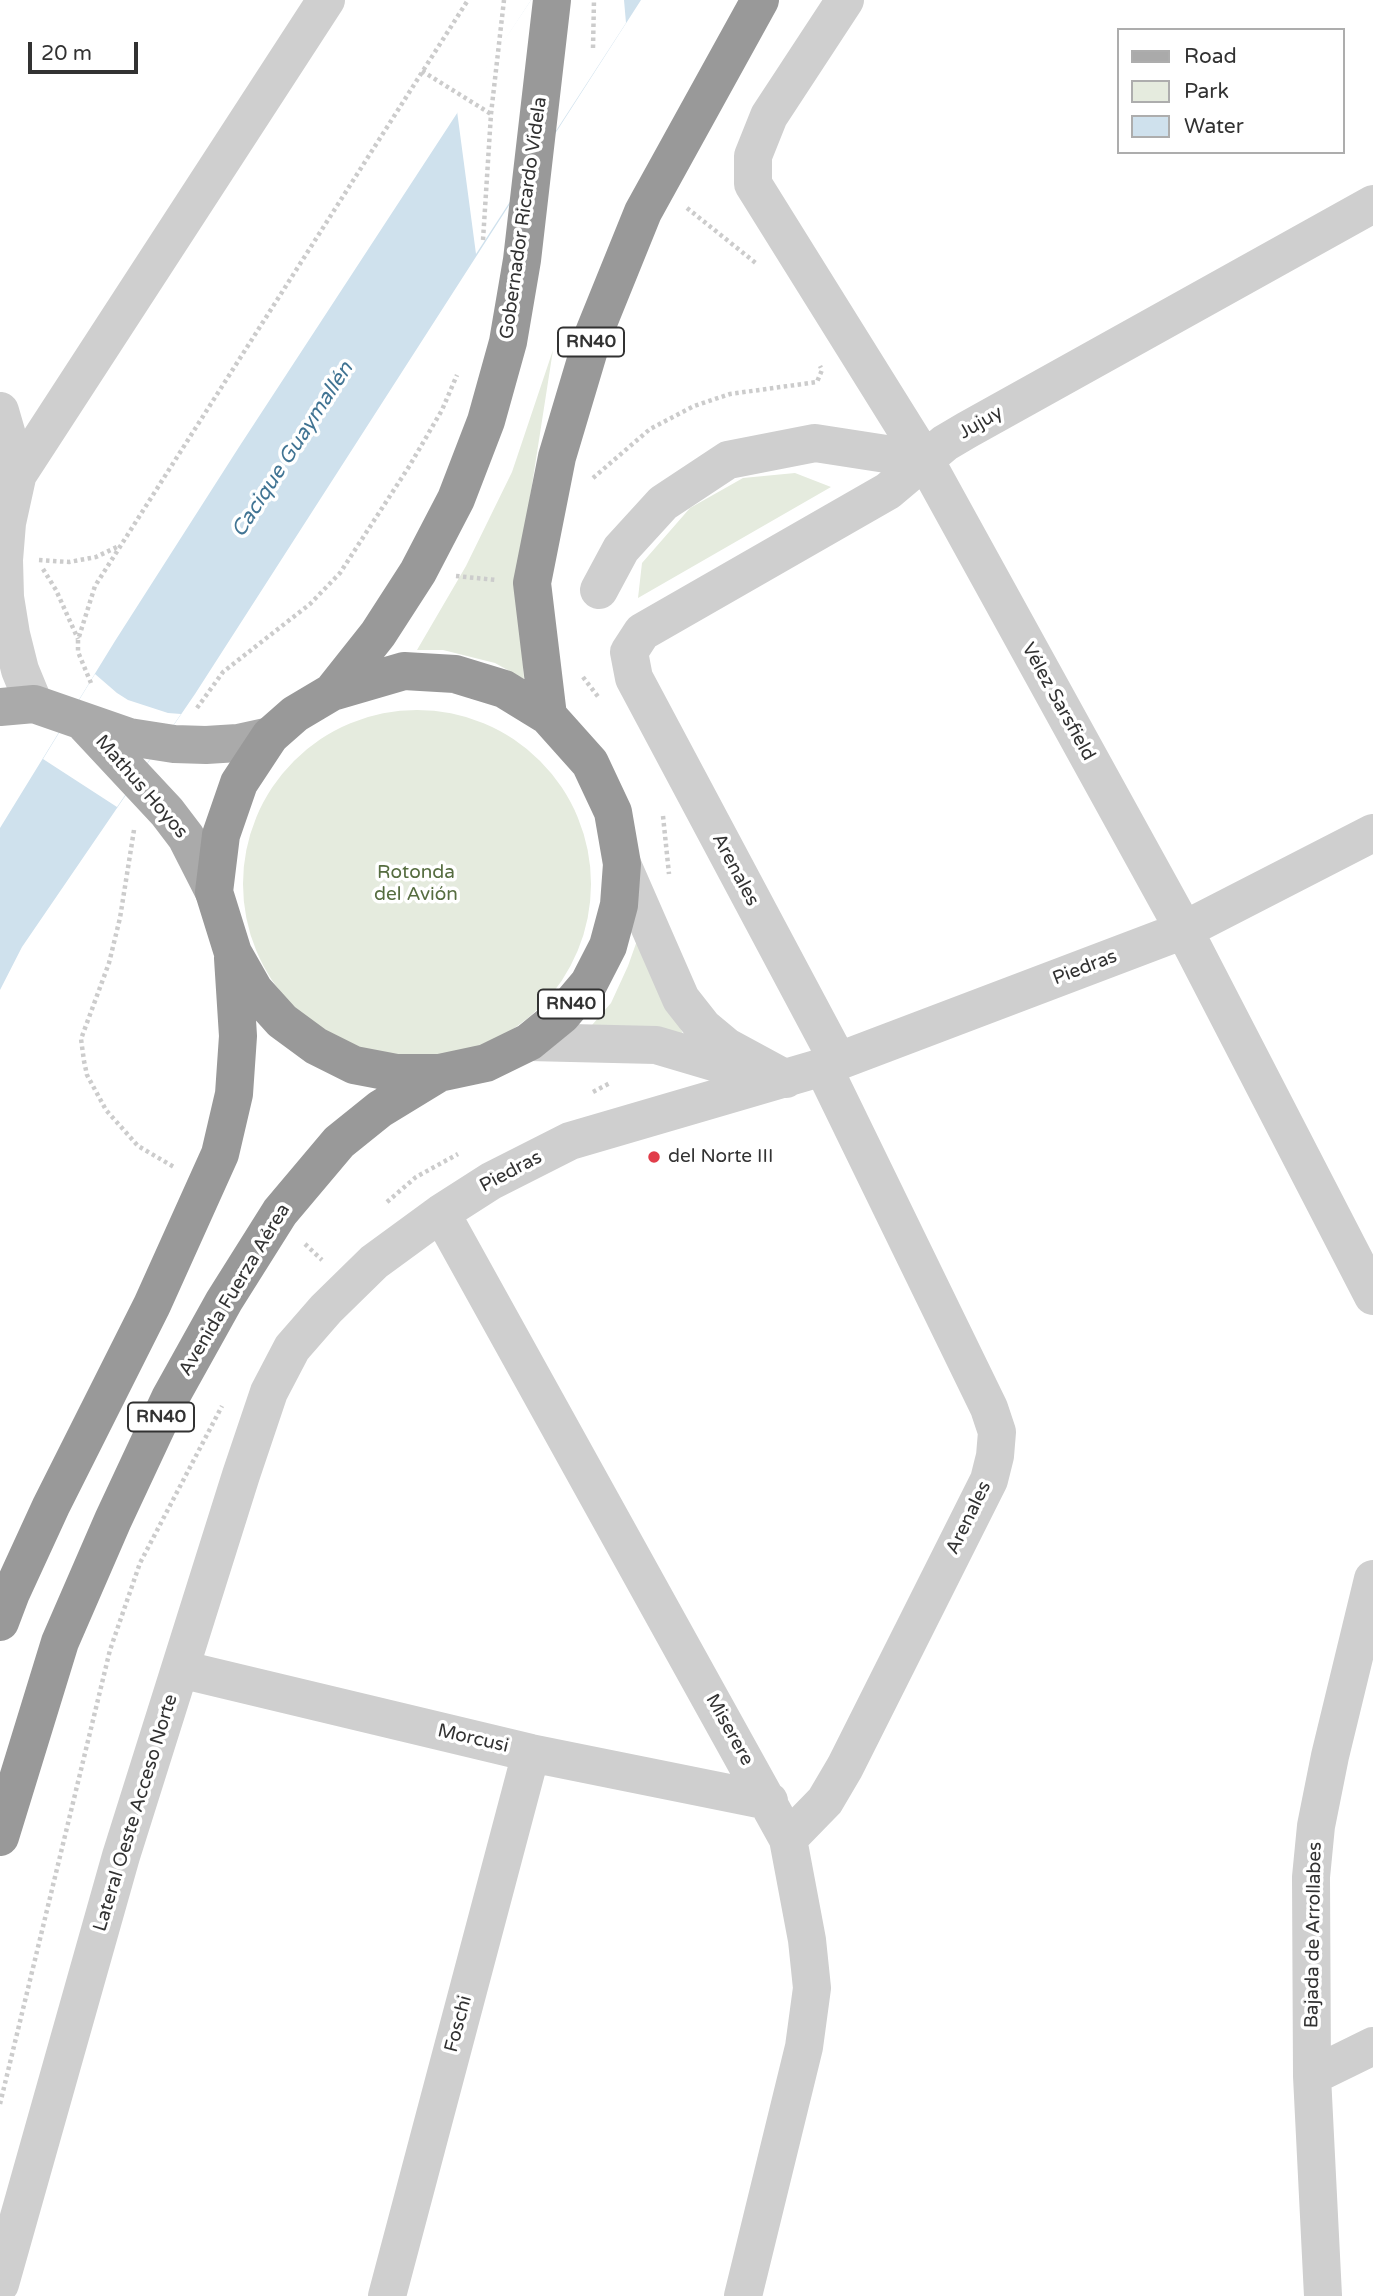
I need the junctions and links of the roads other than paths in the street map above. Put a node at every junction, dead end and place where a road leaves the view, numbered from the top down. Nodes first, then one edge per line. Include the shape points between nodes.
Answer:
1 (326, 0) edge
2 (552, 0) edge
3 (760, 0) edge
4 (845, 0) edge
5 (1373, 204) edge
6 (0, 411) edge
7 (925, 460) junction
8 (8, 499) edge
9 (599, 590) dead end
10 (634, 678) joint
11 (332, 692) junction
12 (47, 712) edge
13 (548, 716) junction
14 (270, 736) junction
15 (1373, 833) edge
16 (622, 864) junction
17 (214, 892) junction
18 (1184, 930) junction
19 (233, 953) junction
20 (529, 1042) junction
21 (830, 1064) junction
22 (439, 1073) junction
23 (782, 1080) junction
24 (441, 1213) junction
25 (1373, 1296) edge
26 (292, 1348) joint
27 (1373, 1580) edge
28 (0, 1622) edge
29 (180, 1669) junction
30 (531, 1753) junction
31 (769, 1801) junction
32 (0, 1837) edge
33 (788, 1839) junction
34 (1373, 2046) edge
35 (1312, 2076) junction
36 (0, 2284) edge
37 (387, 2296) edge
38 (743, 2296) edge
39 (1323, 2296) edge

1 - 8 street
2 - 11 highway, Gobernador Ricardo Videla / RN40 via 522,260 508,342 486,421 456,499 418,572 378,634
3 - 13 highway, RN40 via 643,212 594,333 557,457 532,583
4 - 7 street, Vélez Sarsfield via 769,116 752,156 753,184
5 - 7 street, Jujuy via 967,430
6 - 8 street
7 - 9 street via 815,443 728,460 663,503 621,549
7 - 10 street, Jujuy via 888,491 642,632 629,652
7 - 18 street, Vélez Sarsfield
8 - 12 street via 5,597 17,658
10 - 21 street, Arenales
11 - 13 highway via 404,671 456,674 504,689
11 - 14 highway, Gobernador Ricardo Videla / RN40
12 - 14 main road, Mathus Hoyos via 162,742 206,745
12 - 17 main road, Mathus Hoyos via 136,779 167,812 186,837
13 - 16 highway, RN40 via 590,763 613,812
14 - 17 highway, RN40 via 239,783 221,835
15 - 18 street, Piedras
16 - 20 highway, RN40 via 619,905 608,946 589,983 562,1015
16 - 23 street via 681,999 727,1047
17 - 19 highway, RN40
18 - 21 street, Piedras
18 - 25 street, Vélez Sarsfield
19 - 22 highway via 254,990 282,1021 316,1046 354,1065 396,1073
19 - 28 highway, RN40 via 238,1035 234,1094 220,1154
20 - 22 highway, RN40 via 486,1063
20 - 23 street via 656,1045
21 - 23 street, Piedras
21 - 33 street, Arenales via 997,1432 989,1480 845,1767 825,1801
22 - 32 highway, Avenida Fuerza Aérea / RN40 via 380,1109 339,1142 279,1212 224,1301 170,1398 60,1642
23 - 24 street, Piedras via 570,1141 491,1181
24 - 26 street, Piedras via 374,1262
24 - 31 street, Miserere
26 - 29 street, Lateral Oeste Acceso Norte via 269,1392
27 - 35 street, Bajada de Arrollabes via 1316,1826 1311,1877
29 - 30 street, Morcusi
29 - 36 street, Lateral Oeste Acceso Norte via 121,1856
30 - 31 street, Morcusi
30 - 37 street, Foschi
31 - 33 street, Miserere
33 - 38 street, Miserere via 812,1988 804,2047
34 - 35 street
35 - 39 street, Bajada de Arrollabes

